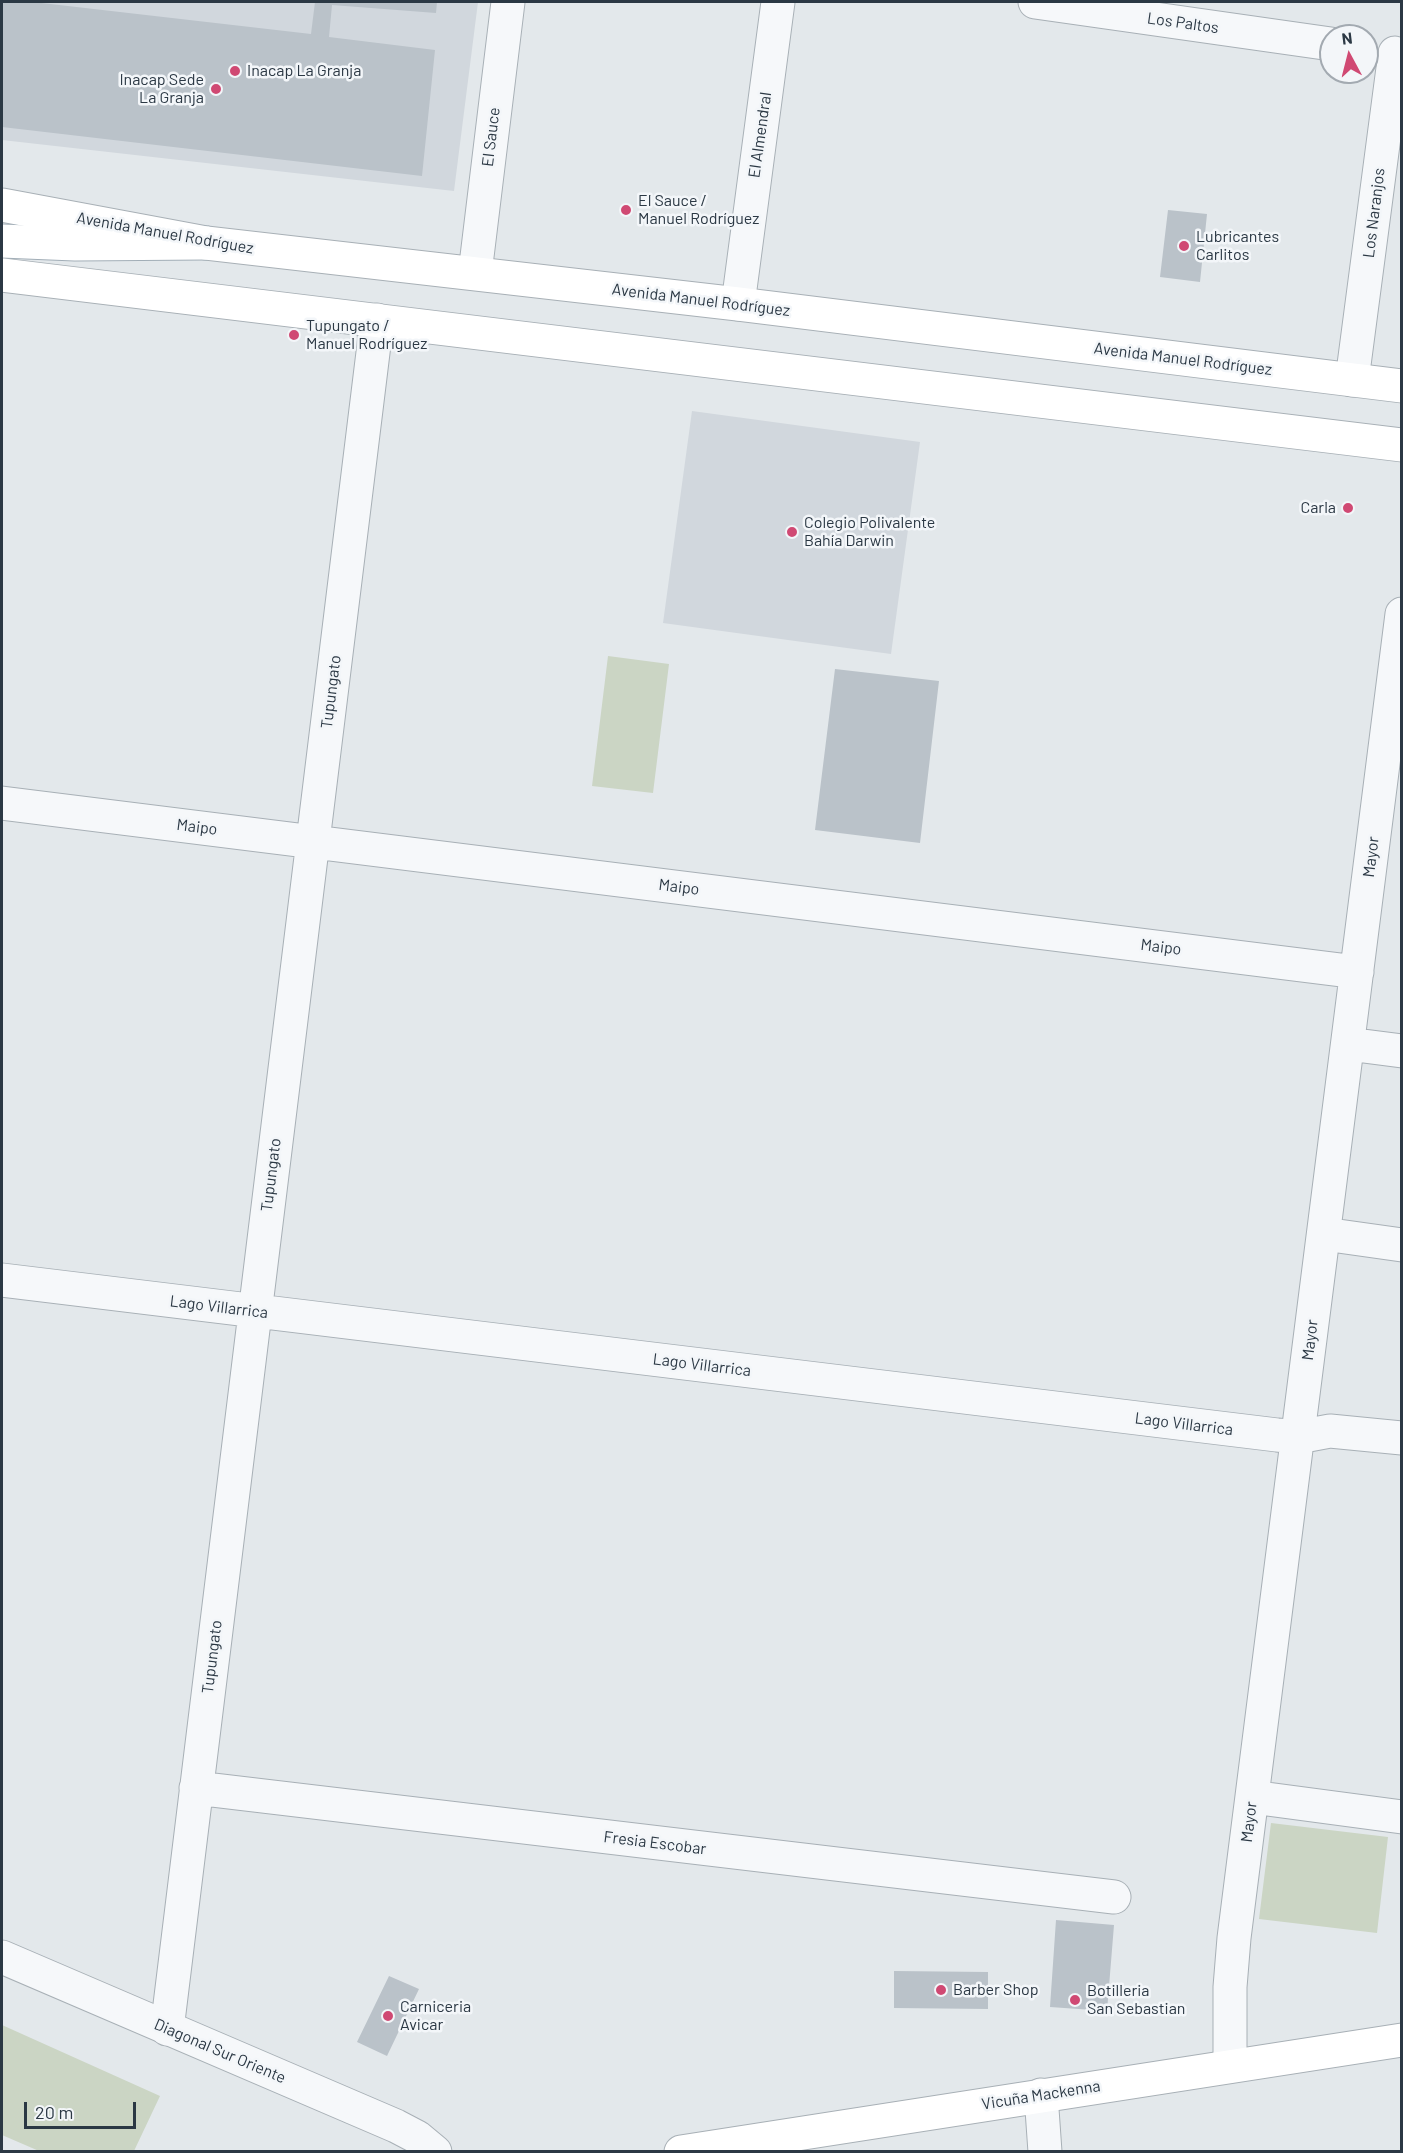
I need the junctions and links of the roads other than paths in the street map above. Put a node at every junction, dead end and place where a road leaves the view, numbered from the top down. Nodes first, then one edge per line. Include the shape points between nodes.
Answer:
1 (508, 2) edge
2 (778, 2) edge
3 (1035, 2) edge
4 (1319, 42) edge
5 (1388, 52) edge
6 (2, 205) edge
7 (2, 241) edge
8 (206, 243) junction
9 (474, 273) junction
10 (2, 275) edge
11 (738, 304) junction
12 (377, 320) junction
13 (1352, 380) junction
14 (1401, 386) edge
15 (1401, 445) edge
16 (1401, 614) edge
17 (1398, 669) edge
18 (2, 803) edge
19 (313, 842) junction
20 (1357, 972) junction
21 (1348, 1044) junction
22 (1401, 1051) edge
23 (1324, 1234) junction
24 (1401, 1245) edge
25 (2, 1280) edge
26 (255, 1311) junction
27 (1298, 1437) junction
28 (1401, 1438) edge
29 (196, 1788) junction
30 (1252, 1797) junction
31 (1401, 1817) edge
32 (1114, 1897) dead end
33 (2, 1957) edge
34 (167, 2029) junction
35 (1401, 2040) edge
36 (1230, 2066) junction
37 (1041, 2095) junction
38 (435, 2151) edge
39 (690, 2151) edge
40 (1045, 2151) edge

1 - 9 street, El Sauce
2 - 11 street, El Almendral
3 - 4 street, Los Paltos
5 - 13 street, Los Naranjos
6 - 8 main road, Avenida Manuel Rodríguez
7 - 8 main road
8 - 9 main road, Avenida Manuel Rodríguez
9 - 11 main road, Avenida Manuel Rodríguez
10 - 12 main road
11 - 13 main road, Avenida Manuel Rodríguez
12 - 15 main road
12 - 19 street, Tupungato
13 - 14 main road, Avenida Manuel Rodríguez
16 - 17 street, Mayor
17 - 20 street, Mayor
18 - 19 street, Maipo
19 - 20 street, Maipo
19 - 26 street, Tupungato
20 - 21 street, Mayor
21 - 22 street
21 - 23 street, Mayor
23 - 24 street
23 - 27 street, Mayor
25 - 26 street, Lago Villarrica
26 - 27 street, Lago Villarrica
26 - 29 street, Tupungato
27 - 28 street, Lago Villarrica via 1330,1431
27 - 30 street, Mayor
29 - 32 street, Fresia Escobar
29 - 34 street, Tupungato
30 - 31 street
30 - 36 street, Mayor via 1230,1987
33 - 34 street, Diagonal Sur Oriente
34 - 38 street, Diagonal Sur Oriente via 396,2126
35 - 36 main road, Vicuña Mackenna
36 - 37 main road, Vicuña Mackenna
37 - 39 main road, Vicuña Mackenna
37 - 40 street

